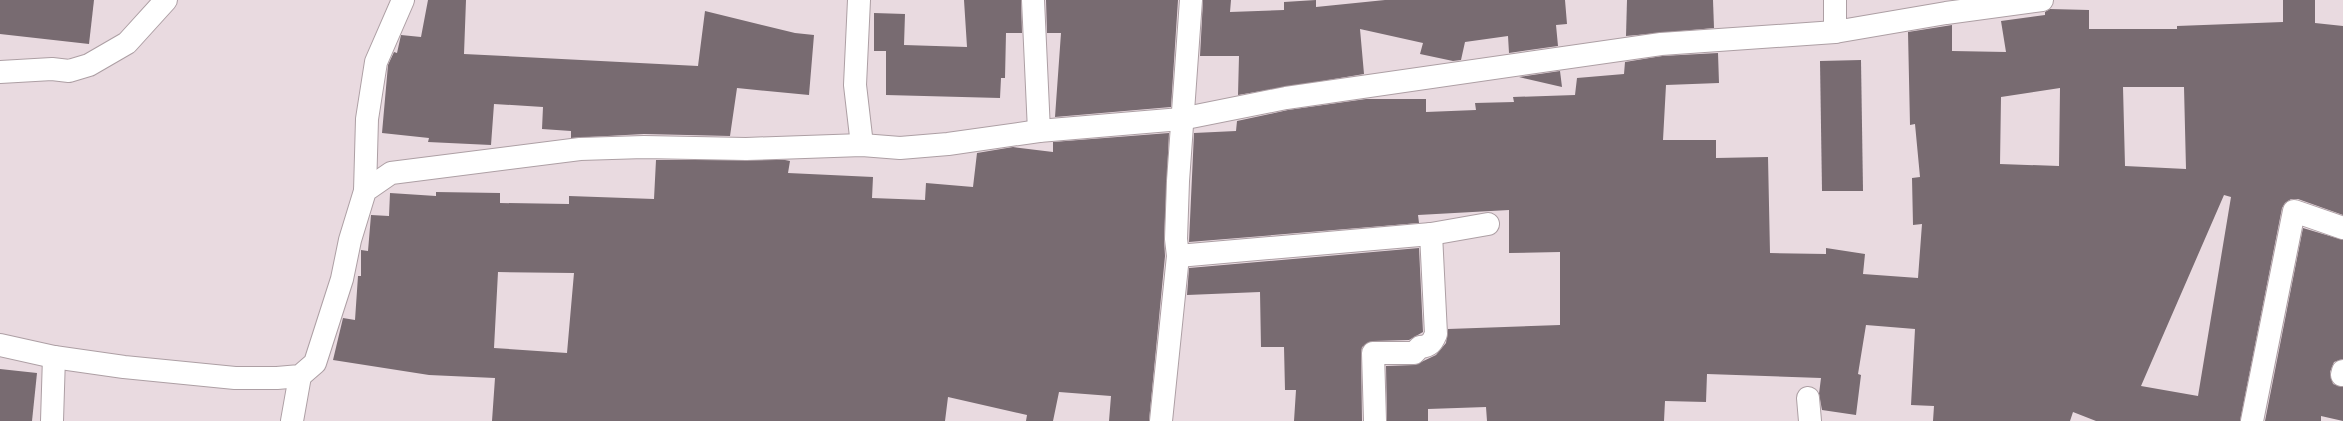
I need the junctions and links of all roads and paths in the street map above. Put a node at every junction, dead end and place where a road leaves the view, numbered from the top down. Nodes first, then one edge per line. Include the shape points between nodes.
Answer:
1 (166, 0) edge
2 (403, 0) edge
3 (859, 0) edge
4 (1033, 0) edge
5 (1191, 0) edge
6 (1835, 0) edge
7 (2042, 0) edge
8 (1836, 32) junction
9 (0, 72) edge
10 (1181, 119) junction
11 (1039, 131) junction
12 (862, 145) junction
13 (365, 192) junction
14 (1488, 224) dead end
15 (2343, 228) edge
16 (1431, 234) junction
17 (1178, 256) junction
18 (0, 345) edge
19 (54, 358) junction
20 (300, 376) junction
21 (1808, 398) dead end
22 (52, 421) edge
23 (292, 421) edge
24 (1161, 421) edge
25 (1375, 421) edge
26 (1810, 421) edge
27 (2252, 421) edge

1 - 9 street via 127,43 89,65 69,71 52,69
2 - 13 street via 376,62 367,119
3 - 12 street via 860,24 855,85
4 - 11 street
5 - 10 street
6 - 8 street
7 - 8 street
8 - 10 street via 1661,44 1286,98
10 - 11 street
10 - 17 street via 1176,239
11 - 12 street via 948,144 907,147
12 - 13 street via 580,150 391,173
13 - 20 street via 350,240 342,279 315,363
14 - 16 street
15 - 27 street via 2294,211
16 - 17 street
16 - 25 street via 1436,334 1432,343 1417,349 1414,353 1373,353
17 - 24 street
18 - 19 street
19 - 20 street via 235,378
19 - 22 street
20 - 23 street
21 - 26 street

